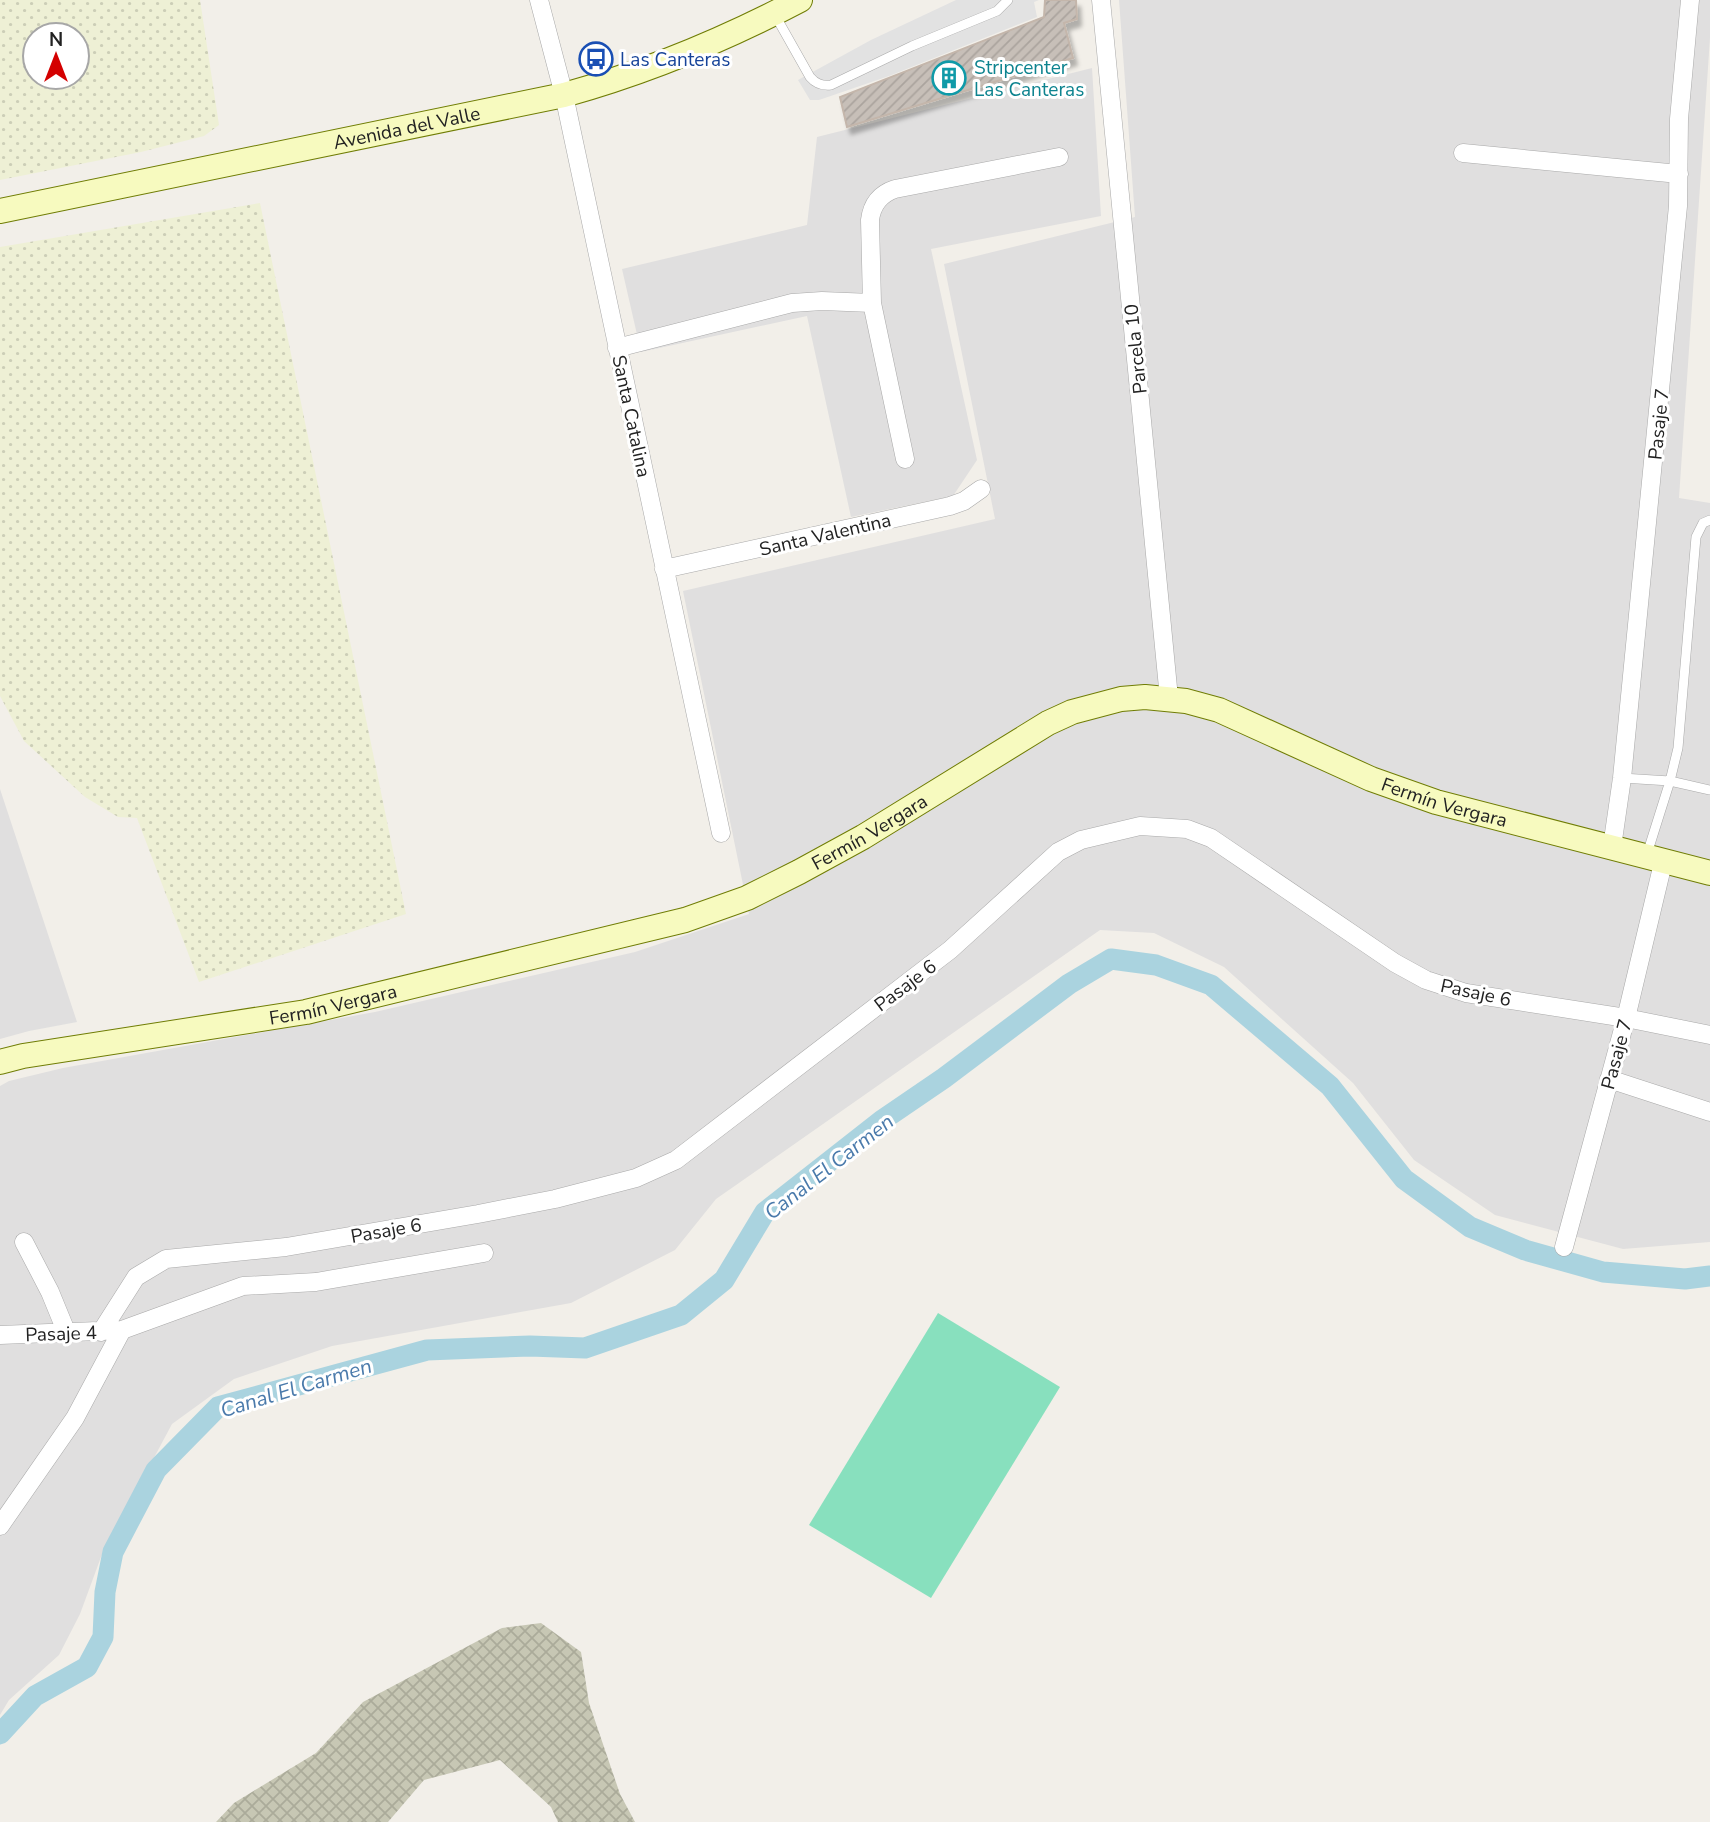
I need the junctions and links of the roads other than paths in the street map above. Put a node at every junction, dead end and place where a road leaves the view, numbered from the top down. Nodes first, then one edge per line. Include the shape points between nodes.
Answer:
1 (539, 0) edge
2 (800, 0) edge
3 (1008, 0) edge
4 (1101, 0) edge
5 (1690, 0) edge
6 (774, 14) junction
7 (564, 95) junction
8 (1463, 153) dead end
9 (1059, 157) dead end
10 (1679, 174) junction
11 (0, 211) edge
12 (872, 303) junction
13 (617, 348) junction
14 (905, 459) dead end
15 (981, 489) dead end
16 (1710, 520) edge
17 (664, 569) junction
18 (1169, 698) junction
19 (1622, 778) junction
20 (1670, 781) junction
21 (1710, 790) edge
22 (721, 833) dead end
23 (1612, 847) junction
24 (1655, 858) junction
25 (1710, 873) edge
26 (1626, 1018) junction
27 (1710, 1035) edge
28 (0, 1062) edge
29 (1609, 1079) junction
30 (1710, 1112) edge
31 (24, 1242) dead end
32 (1564, 1247) dead end
33 (484, 1253) dead end
34 (122, 1330) junction
35 (66, 1331) junction
36 (101, 1332) junction
37 (0, 1335) edge
38 (0, 1526) edge

1 - 7 street, Santa Catalina
2 - 6 street, Avenida del Valle
3 - 6 lane via 997,11 824,86 810,77
4 - 18 street, Parcela 10
5 - 10 street, Pasaje 7 via 1679,118
6 - 7 street, Avenida del Valle via 700,49
7 - 11 street, Avenida del Valle
7 - 13 street, Santa Catalina
8 - 10 street
9 - 12 street via 895,189 882,196 870,220
10 - 19 street, Pasaje 7
12 - 13 street via 792,303
12 - 14 street
13 - 17 street, Santa Catalina
15 - 17 street, Santa Valentina via 950,506
16 - 20 lane via 1696,537 1678,748
17 - 22 street, Santa Catalina
18 - 23 street, Fermín Vergara via 1219,710 1371,779 1436,803
18 - 28 street, Fermín Vergara via 1121,699 1048,723 799,873 685,920 306,1012
19 - 20 lane
19 - 23 street, Pasaje 7
20 - 21 lane
20 - 24 lane
23 - 24 street, Fermín Vergara
24 - 25 street, Fermín Vergara
24 - 26 street, Pasaje 7
26 - 27 street, Pasaje 6
26 - 29 street, Pasaje 7
26 - 36 street, Pasaje 6 via 1466,993 1426,980 1395,964 1211,838 1187,829 1140,826 1081,840 1058,852 950,950 676,1160 636,1178 478,1214 286,1247 166,1259 136,1277
29 - 30 street
29 - 32 street, Pasaje 7
31 - 35 street
33 - 34 street, Pasaje 6 via 316,1282 243,1286
34 - 36 street, Pasaje 4
34 - 38 street via 75,1418
35 - 36 street, Pasaje 4
35 - 37 street, Pasaje 4

